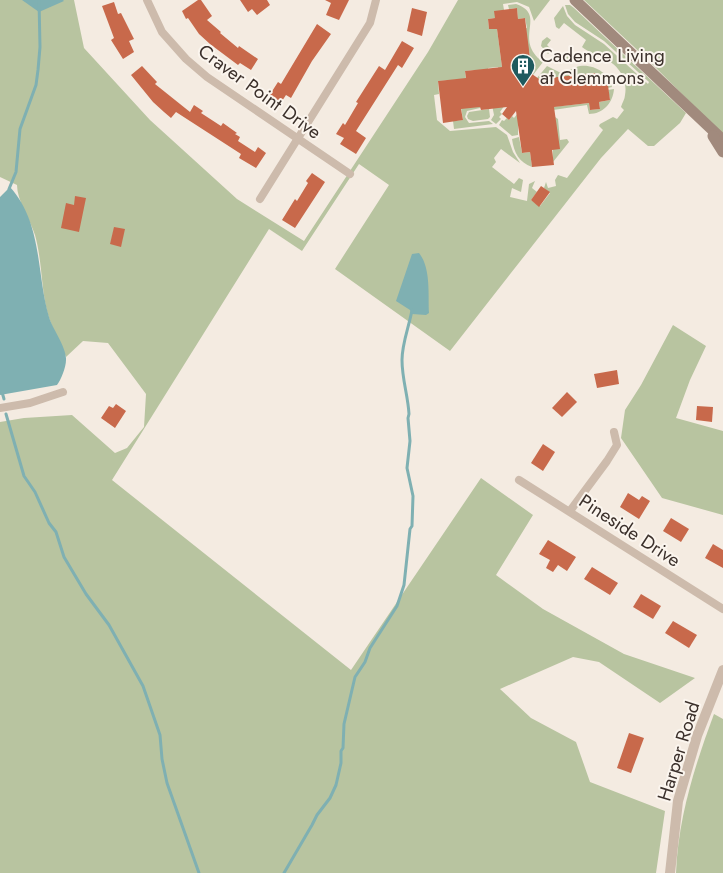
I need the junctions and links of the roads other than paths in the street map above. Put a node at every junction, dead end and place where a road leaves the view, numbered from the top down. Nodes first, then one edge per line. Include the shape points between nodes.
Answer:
1 (147, 0) edge
2 (376, 0) edge
3 (575, 0) edge
4 (705, 124) junction
5 (298, 139) junction
6 (723, 140) edge
7 (723, 152) edge
8 (350, 174) dead end
9 (260, 199) dead end
10 (62, 392) dead end
11 (0, 408) edge
12 (614, 432) dead end
13 (519, 480) dead end
14 (570, 511) junction
15 (723, 609) edge
16 (723, 670) edge
17 (670, 873) edge

1 - 5 street, Craver Point Drive via 162,32 186,59
2 - 5 street via 370,23
3 - 4 main road
4 - 6 main road
4 - 7 main road
5 - 8 street, Craver Point Drive
5 - 9 street
10 - 11 street via 30,403
12 - 14 street via 616,445
13 - 14 street, Pineside Drive
14 - 15 street, Pineside Drive
16 - 17 street, Harper Road via 697,736 678,801

